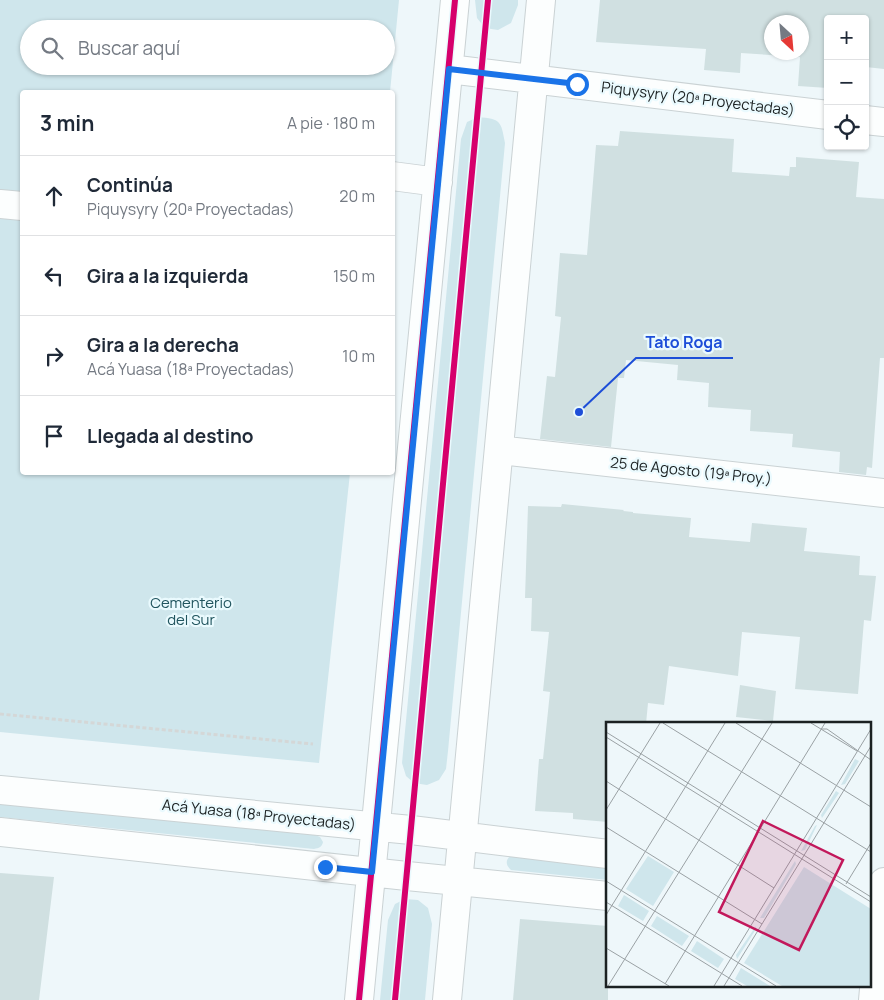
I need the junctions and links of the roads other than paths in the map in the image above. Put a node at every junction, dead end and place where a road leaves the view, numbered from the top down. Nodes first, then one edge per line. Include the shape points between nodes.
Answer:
1 (455, 0) edge
2 (541, 0) edge
3 (449, 69) junction
4 (533, 79) junction
5 (824, 115) edge
6 (869, 120) edge
7 (884, 122) edge
8 (395, 176) edge
9 (438, 182) junction
10 (0, 204) edge
11 (20, 206) edge
12 (499, 450) junction
13 (884, 493) edge
14 (0, 790) edge
15 (376, 827) junction
16 (0, 832) edge
17 (462, 836) junction
18 (606, 854) edge
19 (372, 872) junction
20 (458, 881) junction
21 (884, 885) edge
22 (606, 896) edge
23 (878, 922) edge
24 (359, 1000) edge
25 (447, 1000) edge
26 (873, 1000) edge

1 - 3 street
2 - 4 street
3 - 4 street, Piquysyry (20ª Proyectadas)
3 - 9 street
4 - 5 street, Piquysyry (20ª Proyectadas)
4 - 12 street
6 - 7 street
8 - 9 street
9 - 15 street
10 - 11 street
12 - 13 street, 25 de Agosto (19ª Proy.)
12 - 17 street
14 - 15 street, Acá Yuasa (18ª Proyectadas)
15 - 17 street, Acá Yuasa (18ª Proyectadas)
15 - 19 street
16 - 19 street
17 - 18 street, Acá Yuasa (18ª Proyectadas)
17 - 20 street
19 - 20 street
19 - 24 street
20 - 22 street
20 - 25 street
21 - 23 street
23 - 26 street

